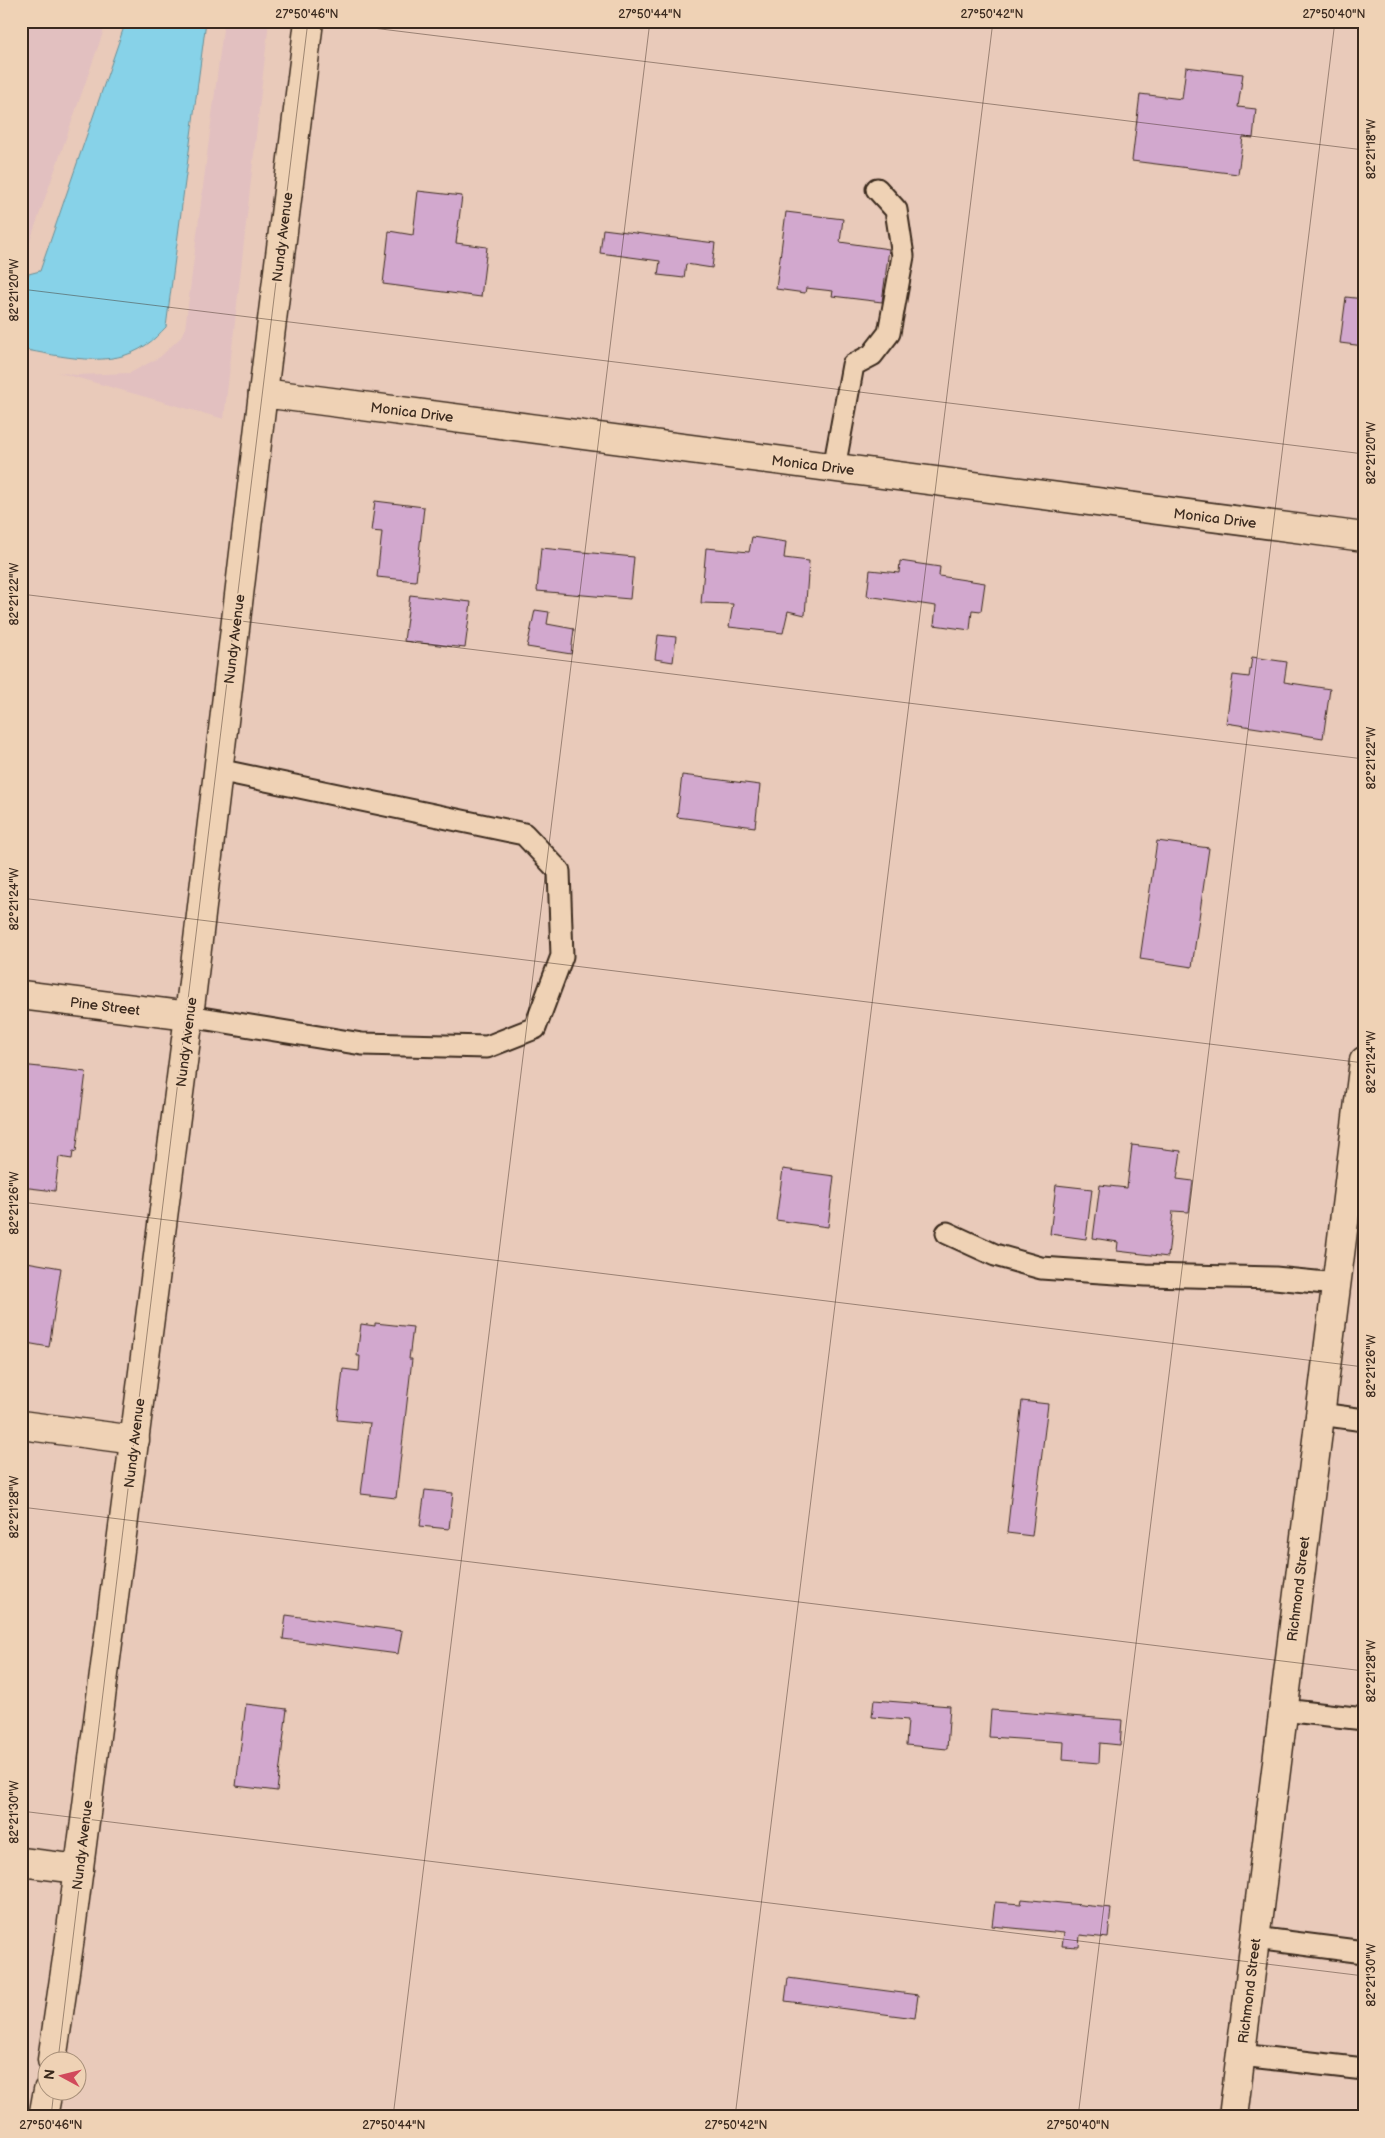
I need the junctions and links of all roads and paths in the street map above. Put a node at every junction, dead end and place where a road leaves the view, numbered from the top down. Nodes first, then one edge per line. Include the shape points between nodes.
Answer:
1 (309, 21) edge
2 (877, 189) dead end
3 (263, 393) junction
4 (834, 468) junction
5 (1364, 537) edge
6 (218, 770) junction
7 (21, 995) edge
8 (189, 1016) junction
9 (1364, 1061) edge
10 (948, 1233) dead end
11 (1336, 1284) junction
12 (1320, 1414) junction
13 (1364, 1420) edge
14 (21, 1425) edge
15 (134, 1440) junction
16 (1283, 1710) junction
17 (1364, 1719) edge
18 (21, 1862) edge
19 (79, 1869) junction
20 (1255, 1938) junction
21 (1364, 1952) edge
22 (53, 2050) edge
23 (1241, 2055) junction
24 (1364, 2069) edge
25 (47, 2100) edge
26 (44, 2117) edge
27 (1233, 2117) edge

1 - 3 street, Nundy Avenue
2 - 4 lane via 896,210 904,256 889,333 872,355 853,366
3 - 4 street, Monica Drive
3 - 6 street, Nundy Avenue
4 - 5 street, Monica Drive
6 - 8 street, Nundy Avenue
6 - 8 lane via 524,834 559,871 562,956 535,1028 487,1047 362,1044
7 - 8 street, Pine Street
8 - 15 street, Nundy Avenue
9 - 11 street, Richmond Street
10 - 11 lane via 995,1255 1040,1268 1275,1278
11 - 12 street, Richmond Street
12 - 13 lane
12 - 16 street, Richmond Street
14 - 15 street
15 - 19 street, Nundy Avenue
16 - 17 lane
16 - 20 street, Richmond Street
18 - 19 street
19 - 22 street, Nundy Avenue
20 - 21 lane
20 - 23 street, Richmond Street
23 - 24 lane
23 - 27 street, Richmond Street
25 - 26 street

